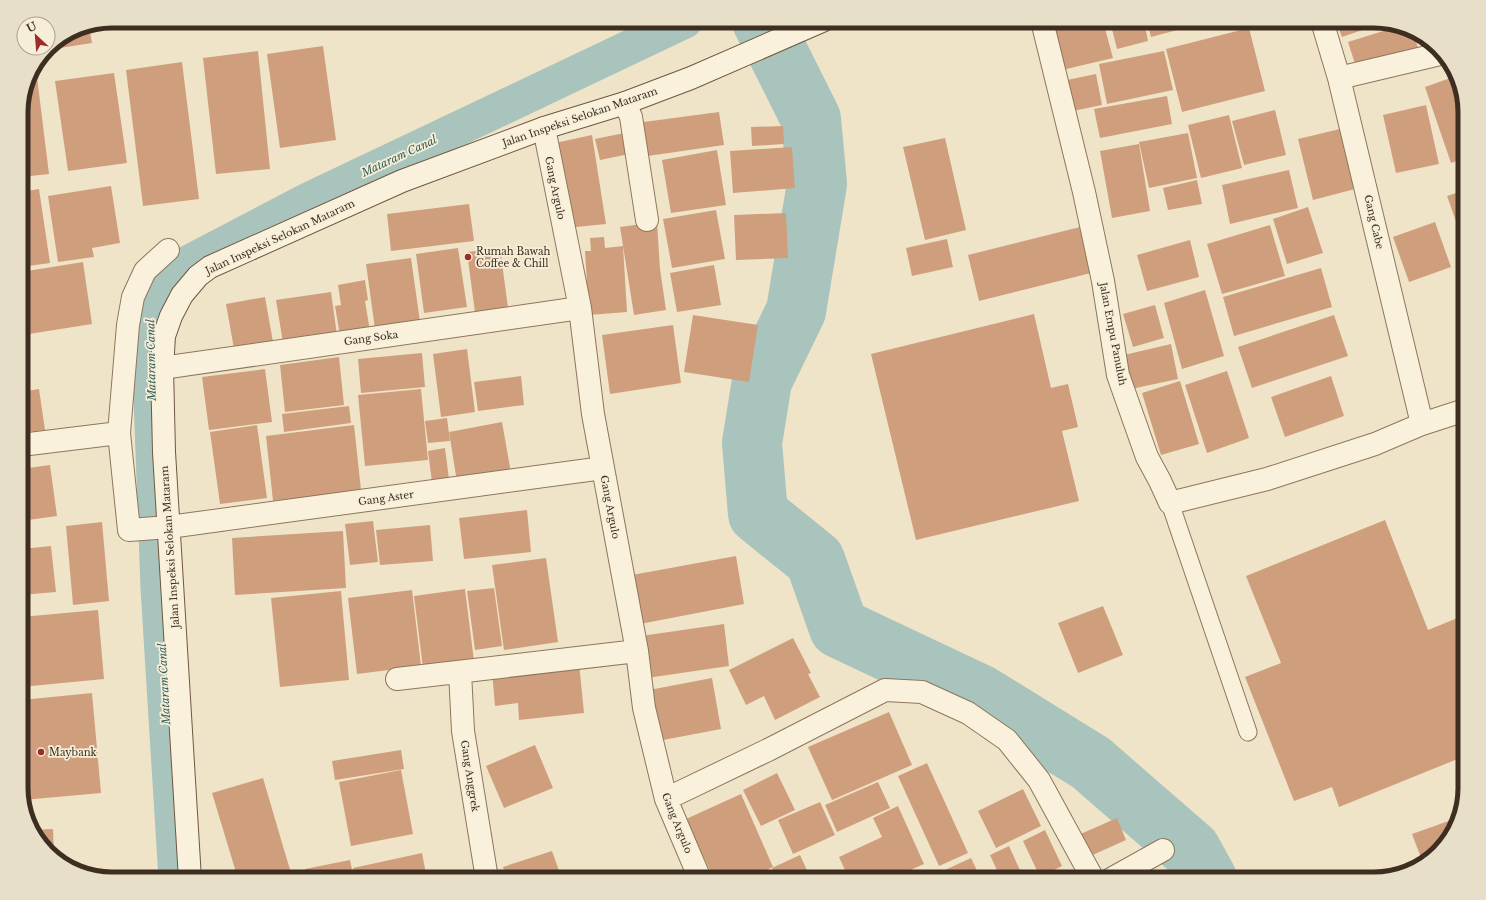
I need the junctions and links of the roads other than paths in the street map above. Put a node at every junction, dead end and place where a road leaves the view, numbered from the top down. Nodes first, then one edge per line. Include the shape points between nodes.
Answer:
1 (806, 28) edge
2 (1044, 28) edge
3 (1324, 28) edge
4 (1435, 55) edge
5 (1340, 78) junction
6 (625, 103) junction
7 (544, 128) junction
8 (648, 220) dead end
9 (168, 250) dead end
10 (580, 308) junction
11 (162, 368) junction
12 (1458, 412) edge
13 (1422, 424) junction
14 (119, 433) junction
15 (28, 444) edge
16 (602, 468) junction
17 (1170, 503) junction
18 (166, 527) junction
19 (637, 651) junction
20 (460, 672) junction
21 (397, 679) dead end
22 (1248, 732) dead end
23 (666, 799) junction
24 (1163, 850) dead end
25 (190, 872) edge
26 (486, 872) edge
27 (697, 872) edge
28 (1089, 872) edge
29 (1124, 872) edge

1 - 6 street, Jalan Inspeksi Selokan Mataram via 691,78
2 - 17 street, Jalan Empu Panuluh via 1086,200 1103,281 1118,375 1146,457
3 - 5 street, Gang Cabe
4 - 5 street
5 - 13 street, Gang Cabe
6 - 7 street, Jalan Inspeksi Selokan Mataram
6 - 8 street via 631,117
7 - 10 street, Gang Argulo
7 - 11 street, Jalan Inspeksi Selokan Mataram via 402,181 210,267 198,276 182,295 171,316 164,336
9 - 14 street via 145,271 133,297 128,325
10 - 11 street, Gang Soka
10 - 16 street, Gang Argulo
11 - 18 street, Jalan Inspeksi Selokan Mataram
12 - 13 street
13 - 17 street via 1375,444 1267,479
14 - 15 street
14 - 18 street, Gang Aster via 128,529
16 - 18 street, Gang Aster
16 - 19 street, Gang Argulo
17 - 22 lane
18 - 25 street, Jalan Inspeksi Selokan Mataram
19 - 20 street
19 - 23 street, Gang Argulo via 644,708
20 - 21 street
20 - 26 street, Gang Anggrek via 463,731
23 - 27 street, Gang Argulo
23 - 28 street via 885,690 922,692 968,714 1007,740 1039,780
24 - 29 street

